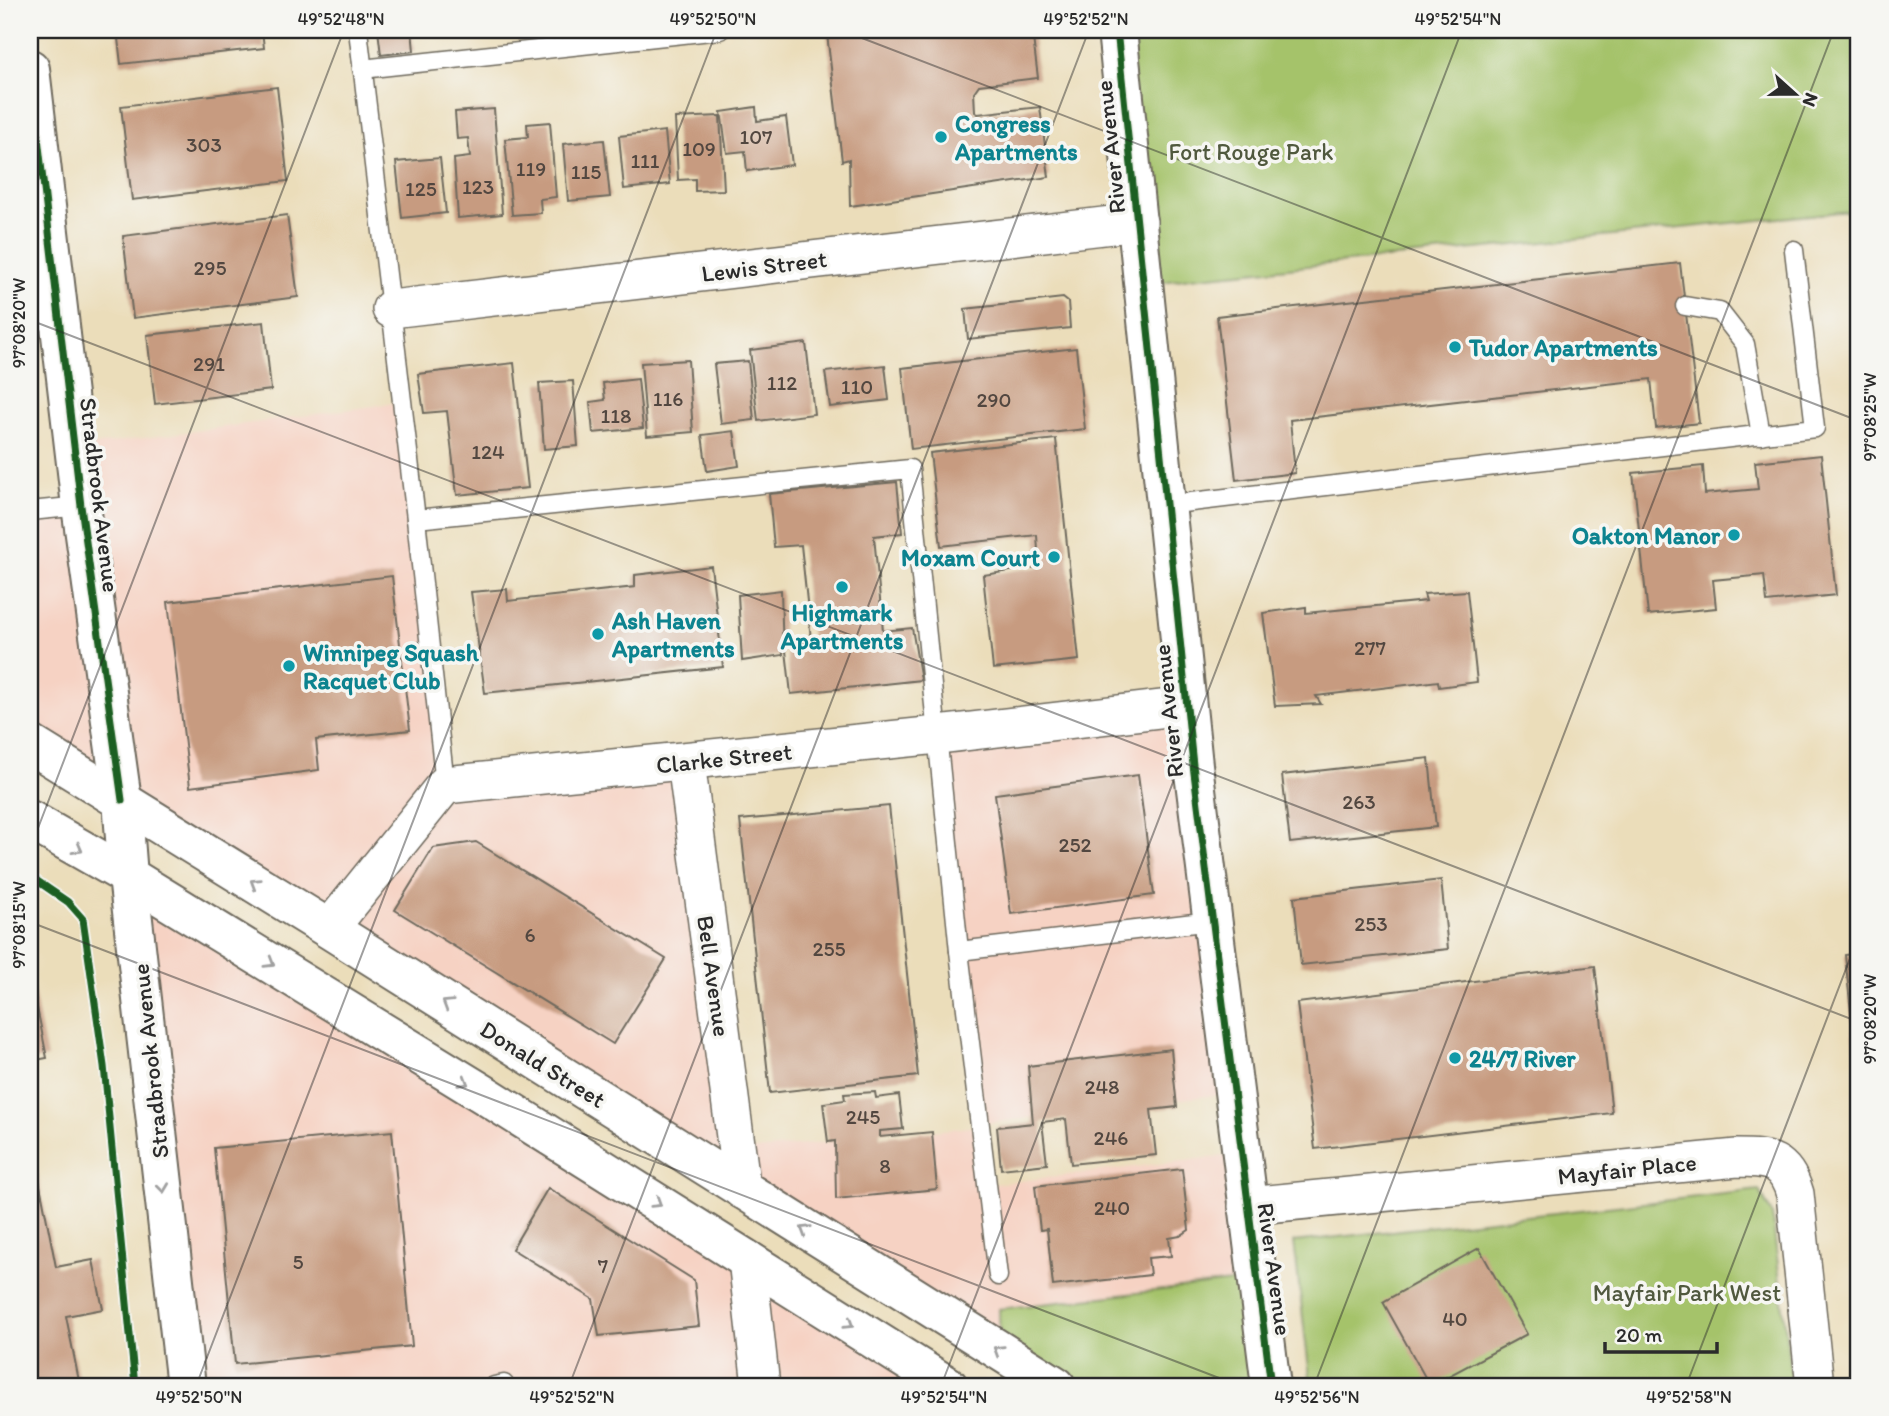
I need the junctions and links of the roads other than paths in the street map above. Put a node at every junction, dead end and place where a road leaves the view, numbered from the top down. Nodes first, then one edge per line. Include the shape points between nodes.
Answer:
1 (358, 30) edge
2 (720, 30) edge
3 (1117, 30) edge
4 (30, 69) edge
5 (362, 69) junction
6 (1138, 222) junction
7 (1794, 250) dead end
8 (1685, 306) dead end
9 (391, 309) junction
10 (1760, 435) junction
11 (1166, 505) junction
12 (81, 506) junction
13 (30, 512) edge
14 (416, 519) junction
15 (1186, 706) junction
16 (939, 735) junction
17 (30, 744) edge
18 (686, 762) junction
19 (445, 785) junction
20 (122, 800) junction
21 (30, 820) edge
22 (128, 876) junction
23 (1211, 921) junction
24 (329, 929) junction
25 (959, 951) junction
26 (742, 1190) junction
27 (1247, 1206) junction
28 (747, 1259) junction
29 (998, 1276) dead end
30 (186, 1386) edge
31 (494, 1386) edge
32 (504, 1386) edge
33 (761, 1386) edge
34 (948, 1386) edge
35 (1056, 1386) edge
36 (1271, 1386) edge
37 (1815, 1386) edge

1 - 5 lane
2 - 5 lane
3 - 6 main road, River Avenue
4 - 12 main road, Stradbrook Avenue
5 - 9 lane
6 - 9 street, Lewis Street
6 - 11 main road, River Avenue
7 - 10 lane via 1815,428
8 - 10 lane via 1720,312 1745,344
9 - 14 lane
10 - 11 lane
11 - 15 main road, River Avenue
12 - 13 lane
12 - 20 main road, Stradbrook Avenue
14 - 16 lane via 910,469
14 - 19 lane
15 - 16 street, Clarke Street
15 - 23 main road, River Avenue
16 - 18 street, Clarke Street
16 - 25 lane
17 - 20 main road, Donald Street
18 - 19 street, Clarke Street
18 - 26 street, Bell Avenue
19 - 24 street
20 - 22 main road, Stradbrook Avenue
24 -> 20 main road, Donald Street
21 -> 22 main road
22 -> 28 main road
22 -> 30 main road, Stradbrook Avenue
23 - 25 lane
23 - 27 main road, River Avenue
26 -> 24 main road, Donald Street
25 - 29 lane
35 -> 26 main road, Donald Street
27 - 36 main road, River Avenue
27 - 37 street, Mayfair Place via 1767,1159 1786,1172 1795,1194
28 - 33 street
28 -> 34 main road
31 - 32 lane

